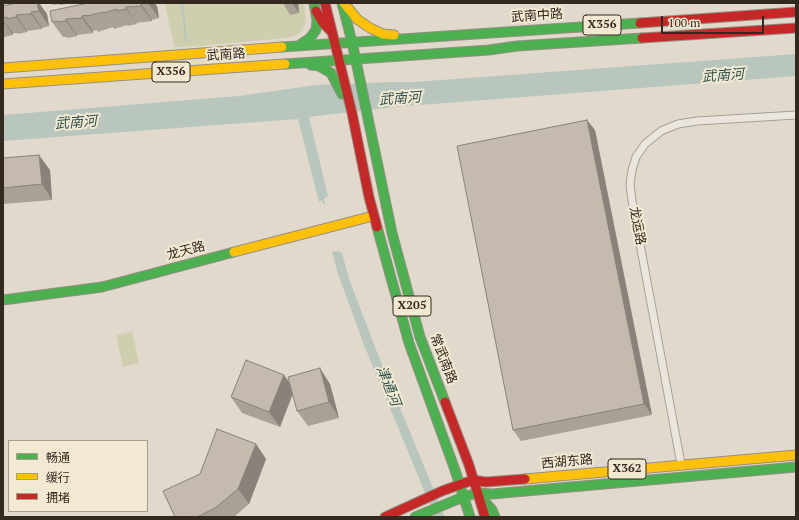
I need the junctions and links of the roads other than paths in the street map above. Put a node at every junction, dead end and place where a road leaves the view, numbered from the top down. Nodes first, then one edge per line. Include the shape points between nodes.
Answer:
1 (326, 3) edge
2 (345, 5) edge
3 (315, 7) edge
4 (794, 9) edge
5 (796, 28) edge
6 (333, 33) junction
7 (411, 38) junction
8 (352, 42) junction
9 (335, 43) junction
10 (298, 46) junction
11 (387, 57) junction
12 (355, 59) junction
13 (339, 60) junction
14 (291, 64) junction
15 (3, 68) edge
16 (361, 78) junction
17 (339, 80) junction
18 (3, 84) edge
19 (796, 115) edge
20 (373, 216) junction
21 (3, 300) edge
22 (796, 455) edge
23 (681, 464) junction
24 (796, 467) edge
25 (474, 480) junction
26 (459, 484) junction
27 (477, 493) junction
28 (463, 497) junction
29 (385, 517) edge
30 (415, 517) edge
31 (470, 517) edge
32 (485, 517) edge
33 (495, 517) edge

1 - 6 main road, X205
2 - 7 main road via 370,28 383,34
2 - 8 main road, X205
3 - 6 main road via 323,23
3 - 10 main road via 318,20 316,30
4 - 7 main road, 武南中路 / X356
5 - 11 main road, X356
6 - 9 main road, X205
7 - 8 main road, 武南中路 / X356
8 - 9 main road, 武南路 / X356
8 - 12 main road, X205
9 - 10 main road, 武南路 / X356
9 - 13 main road, X205
10 - 15 main road, 武南路 / X356
11 - 12 main road, X356
11 - 16 main road via 375,61
12 - 13 main road, 武南路 / X356
12 - 16 main road, X205
13 - 14 main road, 武南路 / X356
13 - 17 main road, X205
14 - 17 main road via 320,66
14 - 18 main road, 武南路 / X356
16 - 25 main road, 常武南路 / X205 via 392,233 420,337
17 - 20 main road, 常武南路 / X205 via 352,113
19 - 23 street, 龙运路 via 678,124 662,131 645,144 636,157 630,184 632,201
20 - 21 main road, 龙天路 via 102,287
20 - 26 main road, 常武南路 / X205 via 409,343
22 - 23 main road, 西湖东路 / X362
23 - 25 main road, 西湖东路 / X362 via 486,482
24 - 27 main road, 西湖东路 / X362 via 492,494
25 - 26 main road, 西湖东路 / X362
25 - 27 main road, 常武南路 / X205
26 - 28 main road, X205
26 - 29 main road, X362
27 - 28 main road, X362
27 - 32 main road, 常武南路
27 - 33 main road
28 - 30 main road, X362
28 - 31 main road

